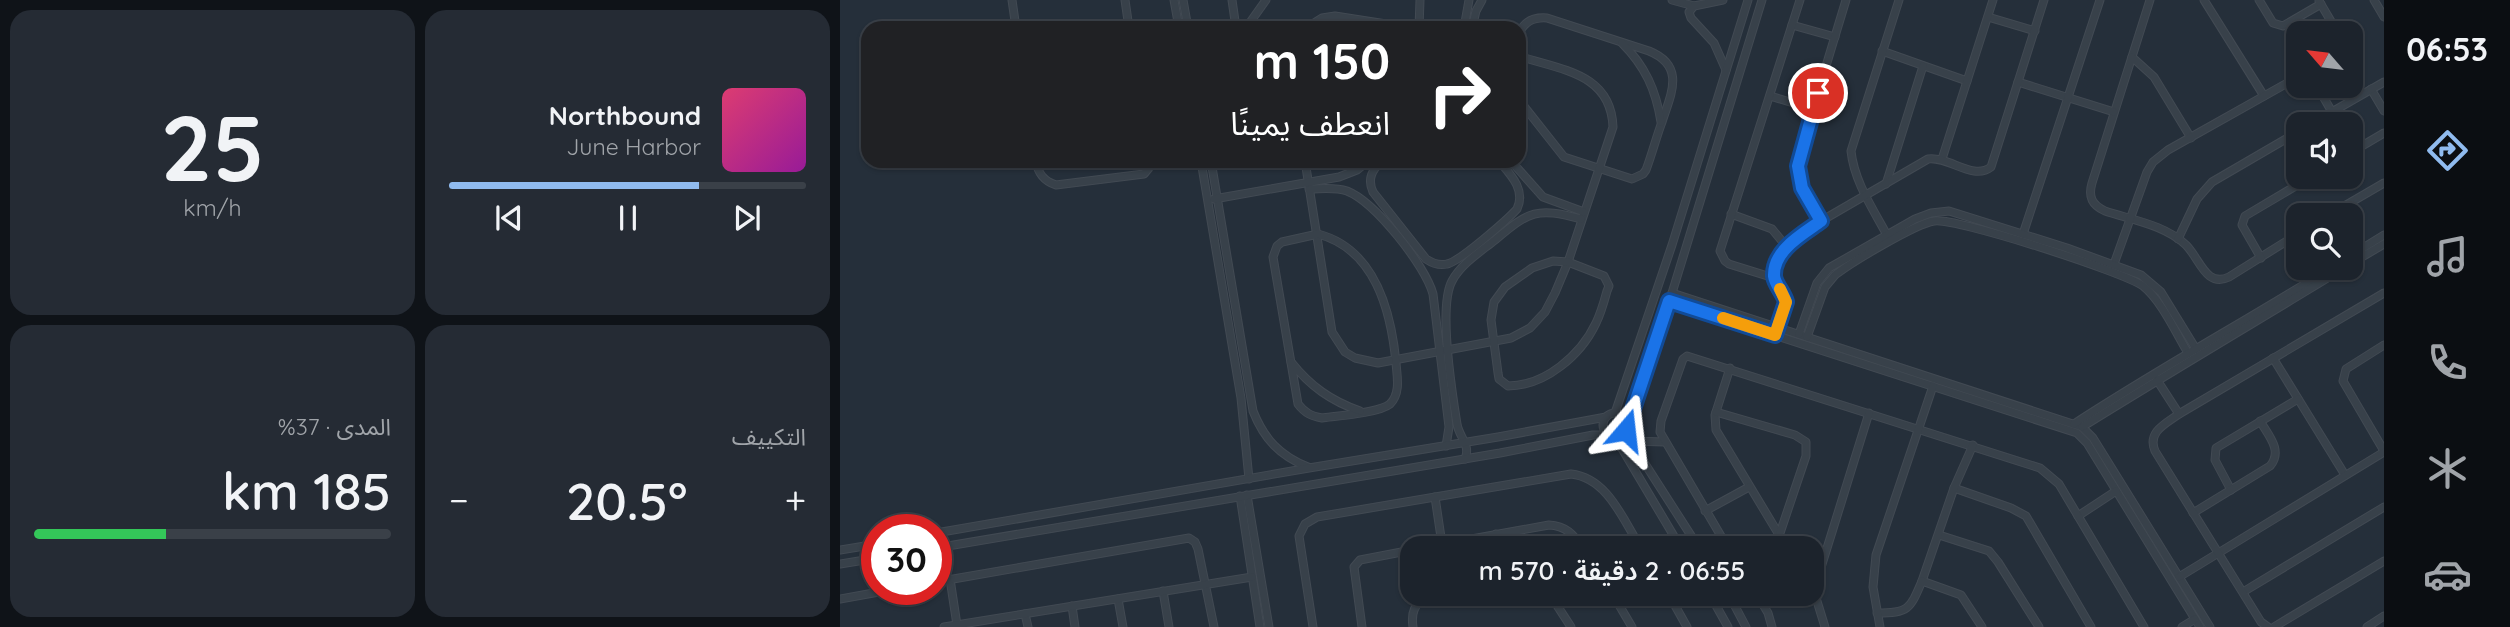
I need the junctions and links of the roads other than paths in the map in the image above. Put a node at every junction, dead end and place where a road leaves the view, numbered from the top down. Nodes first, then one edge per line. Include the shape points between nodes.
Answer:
1 (1012, 0) edge
2 (1125, 0) edge
3 (1174, 0) edge
4 (1184, 0) edge
5 (1232, 0) edge
6 (1266, 0) edge
7 (1420, 0) edge
8 (1469, 0) edge
9 (1482, 0) edge
10 (1672, 0) edge
11 (1723, 0) edge
12 (1748, 0) edge
13 (1762, 0) edge
14 (1800, 0) edge
15 (1846, 0) edge
16 (1899, 0) edge
17 (1993, 0) edge
18 (2044, 0) edge
19 (2098, 0) edge
20 (2150, 0) edge
21 (2204, 0) edge
22 (2259, 0) edge
23 (2374, 0) edge
24 (2320, 2) edge
25 (1694, 6) junction
26 (1988, 16) junction
27 (2384, 17) edge
28 (1015, 21) edge
29 (1128, 21) edge
30 (1178, 21) edge
31 (1187, 21) edge
32 (1235, 21) edge
33 (1251, 21) edge
34 (1317, 21) edge
35 (1357, 21) edge
36 (1419, 21) edge
37 (1465, 21) edge
38 (1474, 21) edge
39 (2331, 21) edge
40 (1526, 23) edge
41 (1792, 24) junction
42 (2035, 31) junction
43 (1835, 37) junction
44 (1622, 43) junction
45 (1882, 51) junction
46 (2132, 57) junction
47 (1526, 58) edge
48 (1923, 66) junction
49 (1726, 70) junction
50 (1967, 81) junction
51 (2018, 82) junction
52 (2384, 82) edge
53 (2286, 84) edge
54 (2371, 89) junction
55 (1770, 96) junction
56 (2264, 96) junction
57 (2066, 97) junction
58 (2324, 98) edge
59 (1526, 109) edge
60 (1813, 109) junction
61 (2384, 111) edge
62 (2114, 112) junction
63 (2332, 112) joint
64 (1661, 122) junction
65 (2384, 133) edge
66 (2191, 138) junction
67 (2286, 139) edge
68 (2363, 145) edge
69 (1942, 159) junction
70 (1038, 168) edge
71 (1149, 168) edge
72 (1202, 168) edge
73 (1212, 168) edge
74 (1306, 168) edge
75 (1356, 168) edge
76 (1369, 168) edge
77 (1376, 168) edge
78 (1505, 168) edge
79 (1517, 168) edge
80 (1598, 169) junction
81 (1372, 172) junction
82 (1522, 173) junction
83 (1514, 179) junction
84 (2384, 183) edge
85 (1886, 184) junction
86 (1309, 186) junction
87 (2291, 189) edge
88 (1865, 196) junction
89 (1218, 198) junction
90 (1208, 200) junction
91 (2350, 203) edge
92 (1684, 208) junction
93 (1697, 212) junction
94 (1731, 214) junction
95 (1583, 216) junction
96 (1515, 217) junction
97 (2130, 219) junction
98 (1923, 220) junction
99 (1821, 221) junction
100 (1677, 228) junction
101 (2021, 233) junction
102 (1318, 234) junction
103 (1689, 235) junction
104 (1887, 235) junction
105 (2384, 235) edge
106 (2178, 239) junction
107 (2286, 242) edge
108 (2384, 244) edge
109 (1786, 246) junction
110 (2065, 252) junction
111 (2363, 252) joint
112 (2260, 258) junction
113 (1452, 262) junction
114 (1568, 262) junction
115 (2114, 264) junction
116 (1459, 270) junction
117 (1774, 278) junction
118 (2312, 280) edge
119 (2325, 280) edge
120 (2384, 293) edge
121 (1671, 297) junction
122 (1777, 331) junction
123 (1803, 335) junction
124 (1494, 341) junction
125 (2384, 345) edge
126 (2196, 349) junction
127 (1444, 350) junction
128 (2188, 353) junction
129 (2273, 358) junction
130 (1395, 359) junction
131 (1290, 362) junction
132 (2177, 363) junction
133 (1730, 368) junction
134 (2157, 380) junction
135 (1933, 386) junction
136 (2298, 399) junction
137 (2103, 410) junction
138 (1363, 411) junction
139 (1615, 412) junction
140 (1716, 412) junction
141 (1869, 413) junction
142 (2031, 414) junction
143 (2179, 414) junction
144 (1606, 417) junction
145 (2260, 421) junction
146 (2078, 426) junction
147 (1627, 427) junction
148 (1918, 428) junction
149 (1612, 436) junction
150 (1498, 438) junction
151 (1631, 441) junction
152 (1665, 442) junction
153 (1465, 443) junction
154 (1973, 445) junction
155 (1446, 446) junction
156 (2384, 451) edge
157 (1500, 453) junction
158 (1465, 459) junction
159 (2103, 460) junction
160 (1354, 461) junction
161 (1331, 465) junction
162 (1309, 468) junction
163 (2346, 475) junction
164 (1356, 477) junction
165 (1250, 479) junction
166 (1333, 481) junction
167 (1749, 486) junction
168 (1954, 488) junction
169 (2231, 490) junction
170 (2116, 491) junction
171 (1243, 495) junction
172 (1435, 497) junction
173 (1077, 508) junction
174 (2384, 508) edge
175 (1705, 511) junction
176 (1055, 512) junction
177 (2193, 513) junction
178 (2078, 516) junction
179 (1079, 523) junction
180 (1056, 527) junction
181 (1248, 527) junction
182 (952, 530) edge
183 (1496, 534) joint
184 (1939, 535) junction
185 (1441, 536) edge
186 (1485, 536) edge
187 (1573, 536) edge
188 (1633, 536) edge
189 (1674, 536) edge
190 (1691, 536) edge
191 (1721, 536) edge
192 (1779, 536) joint
193 (952, 545) edge
194 (861, 547) edge
195 (840, 550) edge
196 (1400, 552) edge
197 (2160, 552) junction
198 (1824, 553) edge
199 (2218, 553) junction
200 (861, 561) edge
201 (2384, 561) edge
202 (840, 564) edge
203 (1252, 577) junction
204 (2179, 577) junction
205 (952, 579) edge
206 (1922, 581) junction
207 (1206, 584) junction
208 (1163, 591) junction
209 (952, 592) edge
210 (2243, 592) junction
211 (861, 595) edge
212 (840, 599) edge
213 (1118, 599) junction
214 (1072, 606) junction
215 (1416, 606) edge
216 (1556, 606) edge
217 (1621, 606) edge
218 (1676, 606) edge
219 (1716, 606) edge
220 (1735, 606) edge
221 (1763, 606) edge
222 (1819, 606) edge
223 (1877, 613) junction
224 (1025, 614) junction
225 (2384, 616) edge
226 (2195, 619) junction
227 (957, 625) junction
228 (944, 627) edge
229 (1027, 627) edge
230 (1075, 627) edge
231 (1123, 627) edge
232 (1169, 627) edge
233 (1214, 627) edge
234 (1260, 627) edge
235 (1269, 627) edge
236 (1313, 627) edge
237 (1362, 627) edge
238 (1413, 627) edge
239 (1568, 627) edge
240 (1632, 627) edge
241 (1688, 627) edge
242 (1728, 627) edge
243 (1746, 627) edge
244 (1772, 627) edge
245 (1825, 627) edge
246 (1880, 627) edge
247 (1982, 627) edge
248 (2039, 627) edge
249 (2090, 627) edge
250 (2144, 627) edge
251 (2182, 627) edge
252 (2200, 627) edge
253 (2210, 627) edge
254 (2269, 627) edge
255 (2274, 627) edge
256 (2367, 627) edge

1 - 28 street
2 - 29 street
3 - 30 street
4 - 31 street
5 - 32 street
6 - 33 street
7 - 36 street
8 - 37 street
9 - 38 street
10 - 25 street
11 - 25 street
12 - 49 street
13 - 93 street
14 - 41 street
15 - 43 street
16 - 45 street
17 - 26 street
18 - 42 street
19 - 57 street
20 - 46 street
21 - 56 street
22 - 24 street via 2273,23 2283,26
23 - 27 street
24 - 39 street
25 - 49 street via 1689,15 1714,43
26 - 42 street
26 - 50 street
34 - 35 street via 1335,16
40 - 44 street via 1540,17
41 - 43 street
41 - 55 street
42 - 51 street
43 - 60 street
44 - 64 street via 1653,87
44 - 64 street via 1657,54 1670,67 1673,85
45 - 48 street
45 - 88 street via 1851,151
46 - 62 street
46 - 66 street via 2154,77
47 - 80 street via 1590,80 1608,100 1613,127
48 - 50 street
48 - 85 street
49 - 92 street
50 - 69 street
51 - 57 street
51 - 69 street via 1991,167 1978,173
52 - 54 street
53 - 56 street
54 - 61 street
54 - 63 street
55 - 60 street
55 - 94 street
56 - 66 street
57 - 62 street
57 - 101 street
58 - 63 street
59 - 80 street via 1564,157
60 - 99 street via 1798,166 1802,188
62 - 97 street via 2090,192 2097,208
64 - 80 street via 1643,174 1632,178
65 - 68 street
66 - 97 street via 2150,166
67 - 106 street via 2212,182 2197,199
69 - 85 street via 1928,159
70 - 71 street via 1044,179 1056,185 1144,174
72 - 90 street
73 - 89 street
74 - 86 street
75 - 86 street
76 - 81 street
77 - 81 street
78 - 83 street
79 - 82 street
80 - 95 street
81 - 113 street via 1373,192 1426,259 1439,265
82 - 83 street
82 - 95 street via 1544,197
83 - 96 street via 1521,196
84 - 91 street
85 - 88 street
86 - 89 street
86 - 102 street
86 - 127 street via 1355,195 1394,232 1431,285
87 - 112 street via 2242,220
88 - 99 street
88 - 104 street
89 - 90 street
89 - 162 street via 1253,411 1274,446
90 - 165 street
92 - 93 street
92 - 100 street
93 - 103 street
94 - 109 street via 1772,229
94 - 117 street via 1721,256 1729,264
95 - 96 street via 1549,212
95 - 114 street
96 - 113 street
96 - 116 street
97 - 106 street
97 - 115 street
98 - 101 street via 1949,211
98 - 104 street
98 - 110 street via 1955,222
98 - 123 street via 1835,275
99 - 109 street
100 - 103 street via 1685,228
100 - 139 street
101 - 110 street
102 - 130 street via 1351,250 1369,271 1388,312
102 - 130 street via 1329,320 1337,343 1366,362
102 - 131 street via 1282,243 1273,257
103 - 121 street
104 - 123 street via 1822,275
105 - 111 street
106 - 112 street via 2215,280
107 - 112 street
108 - 111 street
109 - 117 street
110 - 115 street
110 - 128 street via 2143,286 2154,296
113 - 116 street
114 - 124 street via 1545,312 1530,328
114 - 124 street via 1539,264 1498,294 1491,311
114 - 124 street via 1604,276 1609,286 1596,323 1574,354 1543,377 1508,386 1499,379
115 - 126 street via 2155,286
116 - 127 street via 1446,296
117 - 122 street via 1786,302
118 - 126 street
119 - 132 street via 2235,336
120 - 129 street
121 - 122 street
121 - 147 street
122 - 123 street
122 - 135 street
123 - 142 street
124 - 127 street
125 - 156 street via 2346,369 2343,381
126 - 128 street
127 - 130 street
127 - 153 street via 1457,425
127 - 155 street
128 - 132 street
129 - 136 street
129 - 143 street
130 - 138 street via 1394,398 1383,408
131 - 138 street via 1322,393
131 - 138 street via 1295,395 1304,412 1322,418
132 - 134 street
132 - 137 street
133 - 140 street
133 - 141 street
133 - 152 street via 1685,357 1661,421
134 - 137 street
134 - 143 street
135 - 142 street
135 - 148 street
136 - 145 street
136 - 163 street
137 - 146 street
139 - 144 street
139 - 147 street via 1622,414
140 - 167 street via 1716,430
140 - 192 street via 1806,442 1806,456
141 - 148 street
141 - 198 street
142 - 146 street
142 - 159 street via 2077,433
143 - 177 street via 2156,430 2152,446
144 - 149 street via 1603,427
144 - 150 street
145 - 169 street via 2275,446 2275,460
145 - 169 street via 2216,448 2215,460
146 - 159 street via 2094,438
147 - 149 street via 1622,435
147 - 151 street
148 - 154 street
148 - 223 street via 1877,555
149 - 157 street via 1593,435
149 - 189 street
150 - 153 street
150 - 157 street
151 - 152 street
151 - 190 street
152 - 175 street
153 - 155 street
153 - 158 street
154 - 168 street
154 - 178 street via 2040,468 2059,484
155 - 160 street
156 - 163 street
157 - 158 street
158 - 164 street
159 - 170 street
159 - 197 street
160 - 161 street
160 - 164 street
161 - 162 street
161 - 166 street
162 - 165 street
163 - 199 street
164 - 166 street
165 - 173 street
166 - 171 street
167 - 175 street
167 - 192 street
168 - 184 street
168 - 249 street via 2026,516
169 - 177 street
170 - 178 street
170 - 197 street
171 - 179 street
171 - 181 street
172 - 185 street
172 - 188 street via 1580,475 1604,490
172 - 236 street via 1317,517 1305,524 1300,543
173 - 176 street
173 - 179 street
174 - 210 street
175 - 191 street
176 - 180 street
176 - 182 street
177 - 199 street
178 - 250 street
179 - 180 street
180 - 193 street
181 - 203 street
181 - 235 street
183 - 186 street
183 - 187 street via 1558,526
184 - 206 street
184 - 248 street via 1989,551
194 - 195 street
196 - 237 street via 1360,560 1354,567
197 - 204 street
197 - 226 street
199 - 204 street
199 - 210 street
200 - 202 street
201 - 255 street
203 - 207 street
203 - 234 street
204 - 253 street
205 - 207 street via 1189,538 1198,549
206 - 223 street via 1912,606 1899,613
206 - 247 street via 1961,595
207 - 208 street
207 - 233 street
208 - 213 street
208 - 232 street
209 - 227 street
210 - 254 street
211 - 212 street
213 - 214 street
213 - 231 street
214 - 224 street
214 - 230 street
215 - 238 street
216 - 239 street
217 - 240 street
218 - 241 street
219 - 242 street
220 - 243 street
221 - 244 street
222 - 245 street
223 - 246 street
224 - 227 street
224 - 229 street
225 - 256 street
226 - 251 street
226 - 252 street
227 - 228 street

